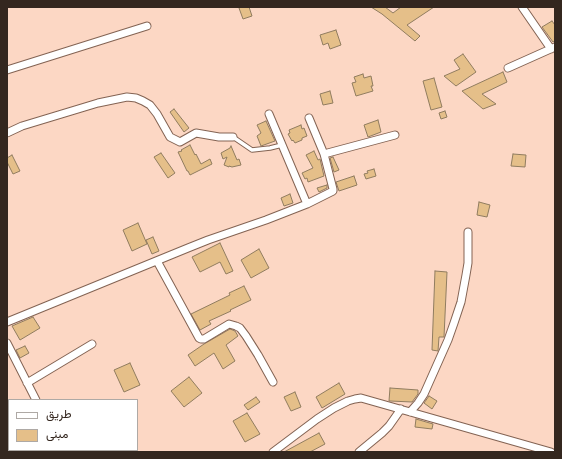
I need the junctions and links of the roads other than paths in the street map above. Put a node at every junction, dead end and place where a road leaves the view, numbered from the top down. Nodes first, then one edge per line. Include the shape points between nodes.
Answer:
1 (522, 7) edge
2 (147, 26) dead end
3 (553, 48) edge
4 (508, 68) dead end
5 (7, 70) edge
6 (269, 114) dead end
7 (309, 118) dead end
8 (7, 133) edge
9 (395, 135) dead end
10 (233, 137) joint
11 (282, 145) junction
12 (324, 154) junction
13 (307, 204) junction
14 (468, 232) dead end
15 (157, 261) junction
16 (7, 322) edge
17 (7, 343) edge
18 (92, 344) dead end
19 (27, 382) junction
20 (273, 382) dead end
21 (36, 399) edge
22 (402, 409) junction
23 (410, 412) junction
24 (273, 452) edge
25 (359, 452) edge
26 (551, 452) edge

1 - 3 street
2 - 5 street
3 - 4 street
6 - 11 street
7 - 12 street
8 - 10 street via 98,103 127,97 136,98 150,105 170,137 180,142 196,133
9 - 12 street
10 - 11 lane via 252,150
11 - 13 street
12 - 13 street via 333,191
13 - 15 street
14 - 23 street via 468,263 461,302 448,340 424,394
15 - 16 street
15 - 20 street via 199,338 204,340 229,324 240,328
17 - 19 street
18 - 19 street
19 - 21 street
22 - 23 street
22 - 24 street via 361,398 348,401 317,419
22 - 25 street via 389,426
23 - 26 street

